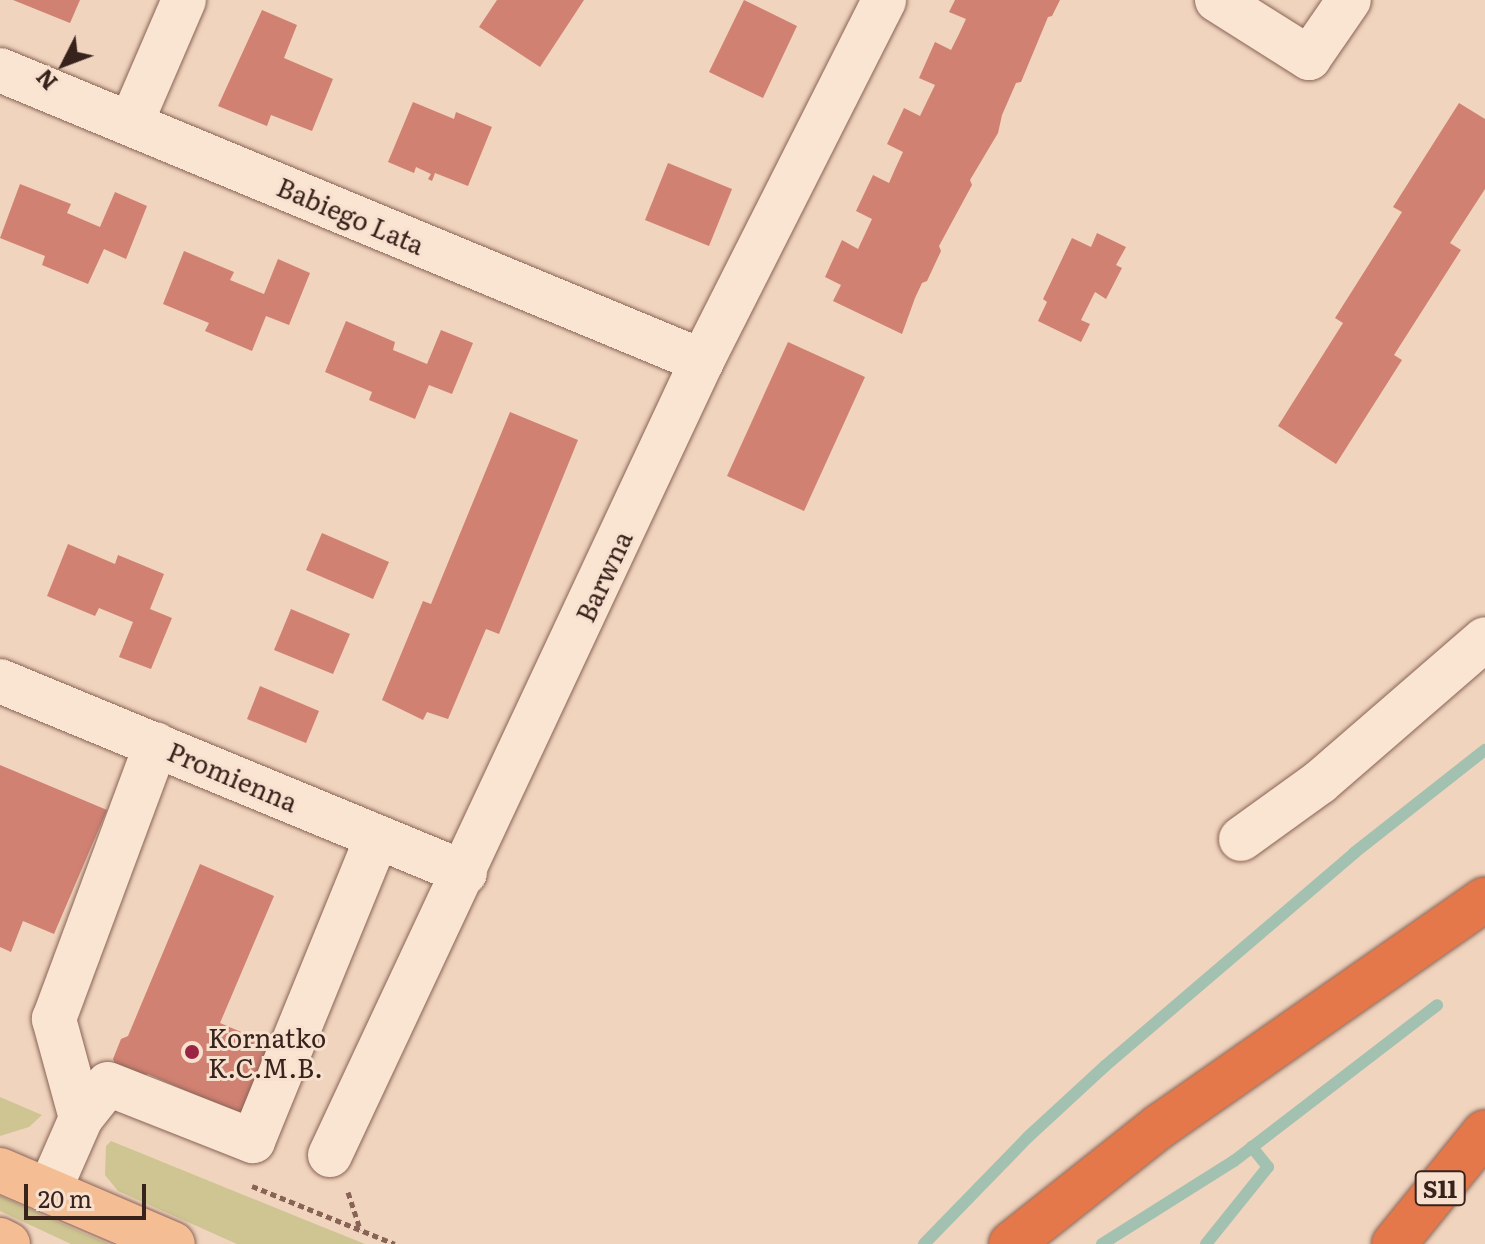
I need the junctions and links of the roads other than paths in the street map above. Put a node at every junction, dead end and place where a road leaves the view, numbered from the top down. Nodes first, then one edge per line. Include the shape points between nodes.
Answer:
1 (184, 0) edge
2 (884, 0) edge
3 (1217, 0) edge
4 (1349, 0) edge
5 (0, 70) edge
6 (131, 123) junction
7 (702, 361) junction
8 (1485, 639) edge
9 (0, 681) edge
10 (156, 744) junction
11 (377, 837) junction
12 (1241, 839) dead end
13 (465, 873) junction
14 (1485, 899) edge
15 (81, 1118) junction
16 (1485, 1132) edge
17 (330, 1155) dead end
18 (0, 1170) edge
19 (49, 1191) junction
20 (0, 1240) edge
21 (8, 1244) edge
22 (173, 1244) edge
23 (1011, 1244) edge
24 (1394, 1244) edge

1 - 6 street
2 - 7 street, Barwna
3 - 4 street via 1309,58
5 - 6 street, Babiego Lata
6 - 7 street, Babiego Lata
7 - 13 street, Barwna
8 - 12 street via 1320,782
9 - 10 street, Promienna
10 - 11 street, Promienna
10 - 15 street via 54,1019
11 - 13 street, Promienna
11 - 15 street via 253,1141 108,1084
13 - 17 street, Barwna
14 - 23 highway via 1160,1126
15 - 19 street
16 - 24 highway, S11
18 - 19 main road
19 - 22 main road
20 - 21 main road

